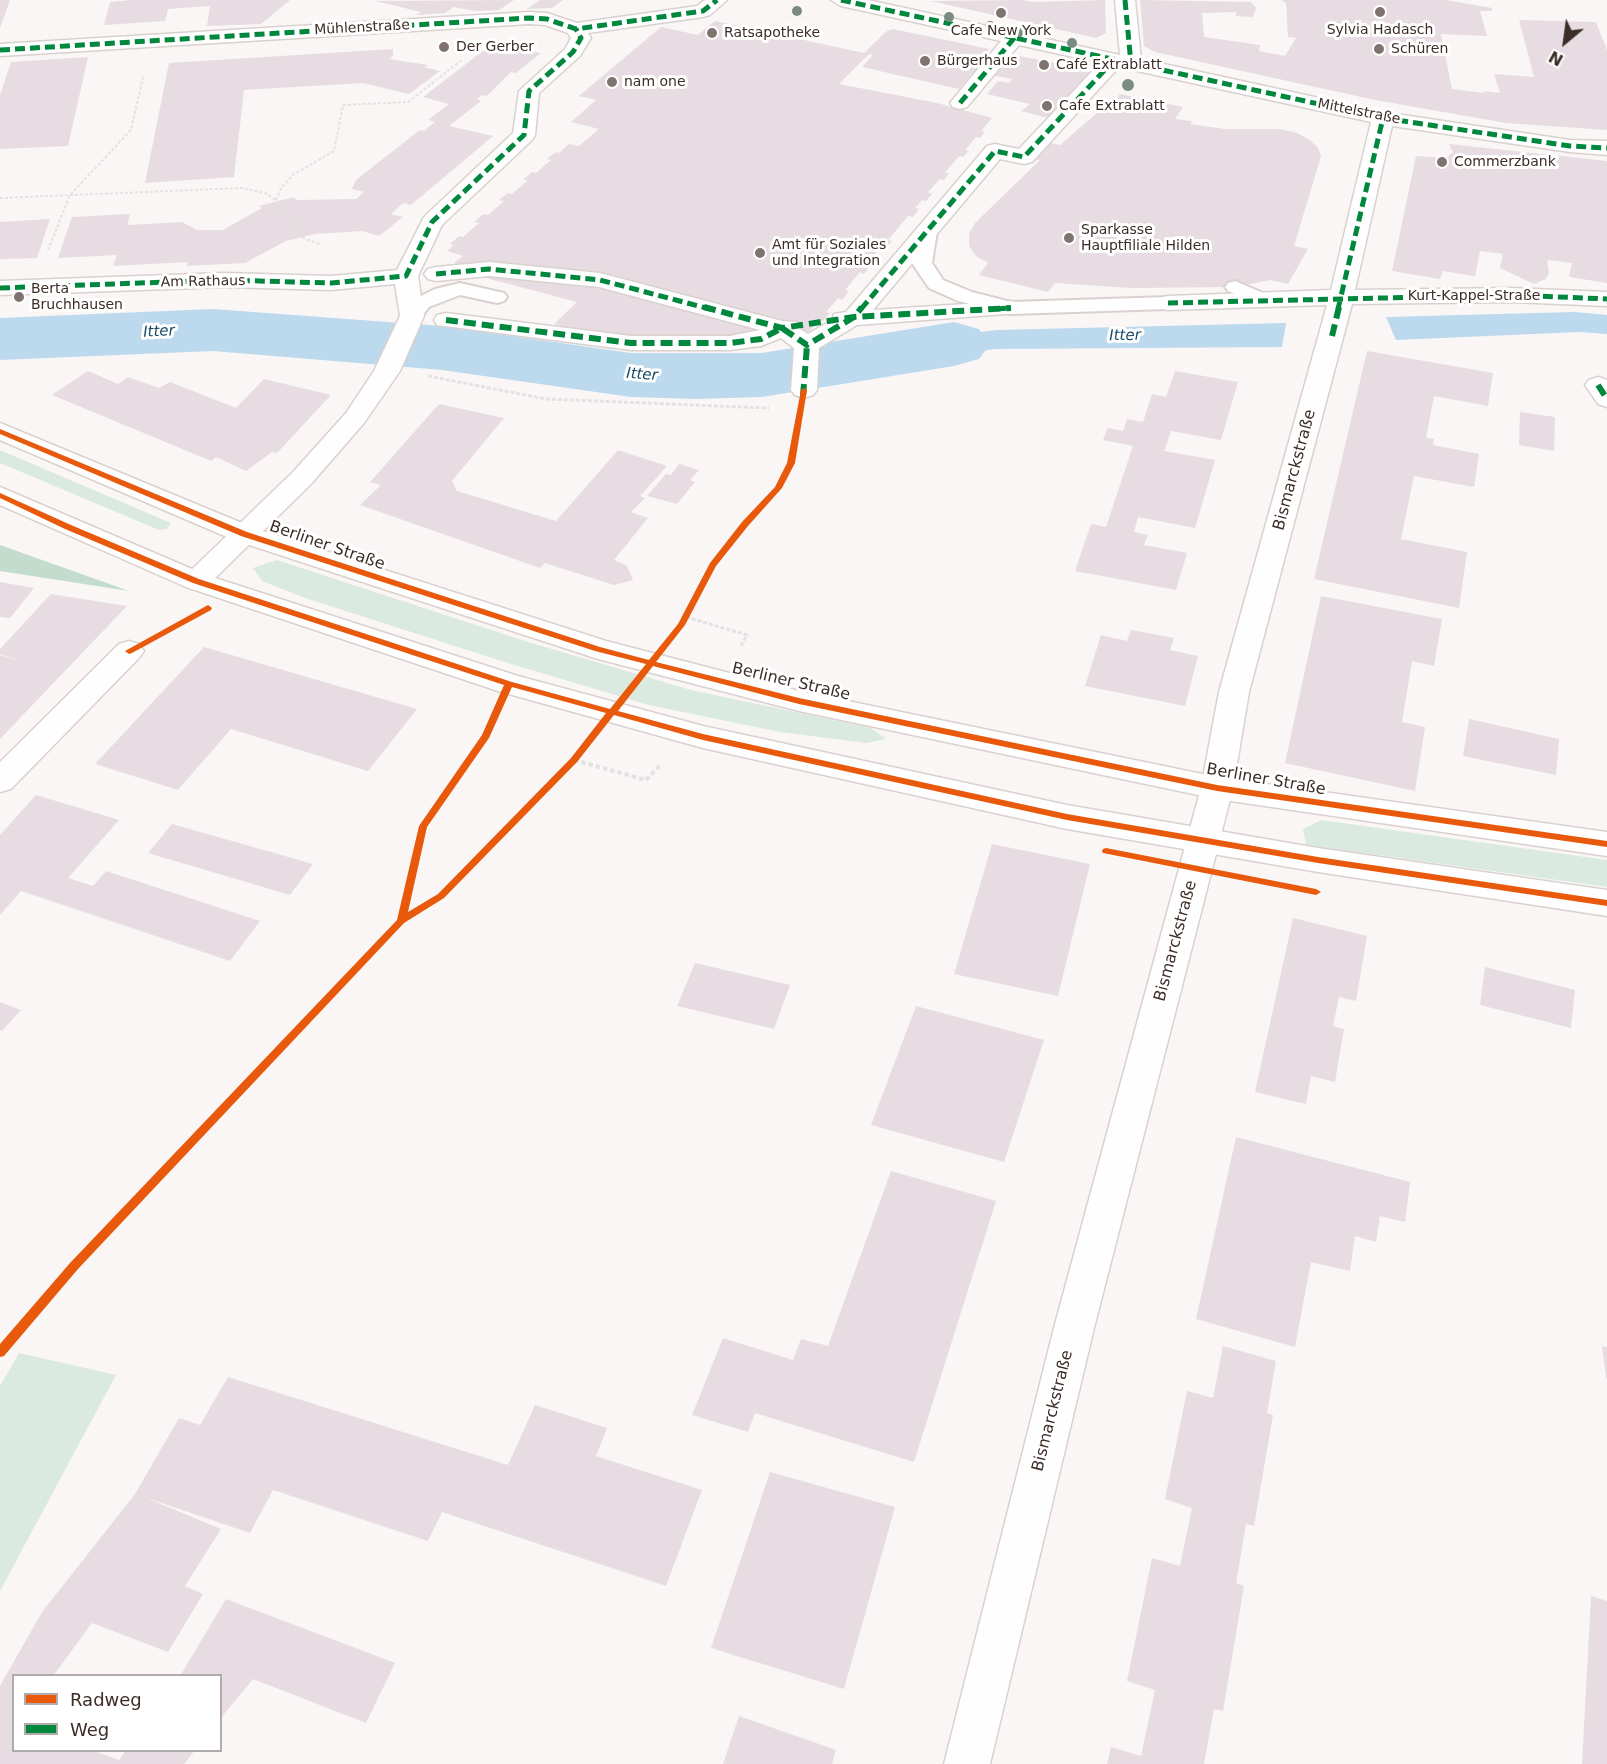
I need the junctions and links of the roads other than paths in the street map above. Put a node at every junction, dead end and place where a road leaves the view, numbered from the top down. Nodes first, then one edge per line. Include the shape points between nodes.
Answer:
1 (717, 0) edge
2 (841, 0) edge
3 (1125, 3) edge
4 (576, 29) junction
5 (1015, 37) junction
6 (0, 50) edge
7 (1123, 62) junction
8 (960, 103) dead end
9 (1383, 118) junction
10 (1607, 148) edge
11 (927, 231) junction
12 (436, 274) dead end
13 (406, 276) junction
14 (1235, 287) dead end
15 (0, 288) edge
16 (498, 297) dead end
17 (1341, 297) junction
18 (1607, 299) edge
19 (1263, 300) junction
20 (1168, 303) joint
21 (1011, 308) junction
22 (412, 316) junction
23 (854, 317) junction
24 (446, 320) dead end
25 (782, 328) junction
26 (807, 345) junction
27 (804, 390) dead end
28 (0, 431) edge
29 (0, 495) edge
30 (244, 534) junction
31 (196, 581) junction
32 (129, 651) dead end
33 (0, 781) edge
34 (1217, 788) junction
35 (1204, 840) junction
36 (1607, 844) edge
37 (1607, 903) edge
38 (967, 1764) edge

1 - 4 street, Mühlenstraße via 703,11
2 - 5 street, Mittelstraße
3 - 7 street
4 - 6 street, Mühlenstraße via 548,19 529,18
4 - 13 street via 581,38 573,52 529,92 524,135 432,222
5 - 7 street, Mittelstraße
5 - 8 street
7 - 9 street, Mittelstraße
7 - 11 street via 1024,158 995,151
9 - 10 street, Mittelstraße
9 - 17 street, Bismarckstraße
11 - 21 lane via 922,263 936,284 965,297
11 - 23 street
12 - 25 street via 489,269 600,280
13 - 15 street, Am Rathaus via 331,283 224,280
13 - 22 street
14 - 19 lane
16 - 22 lane via 460,289 422,303
17 - 18 street, Kurt-Kappel-Straße via 1512,295
17 - 19 street, Kurt-Kappel-Straße
17 - 34 street, Bismarckstraße via 1234,692
19 - 20 street, Kurt-Kappel-Straße
20 - 21 lane
21 - 23 street
22 - 30 street via 387,371 355,418 302,478
23 - 25 street
23 - 26 street
24 - 25 street via 631,344 730,343 761,339
25 - 26 street
26 - 27 street
28 - 30 street, Berliner Straße
29 - 31 street
30 - 31 street, Berliner Straße
30 - 34 street, Berliner Straße via 598,649 709,678
31 - 35 street via 508,684 703,737 1067,817
32 - 33 street
34 - 35 street, Bismarckstraße
34 - 36 street, Berliner Straße
35 - 37 street
35 - 38 street, Bismarckstraße via 1075,1324

